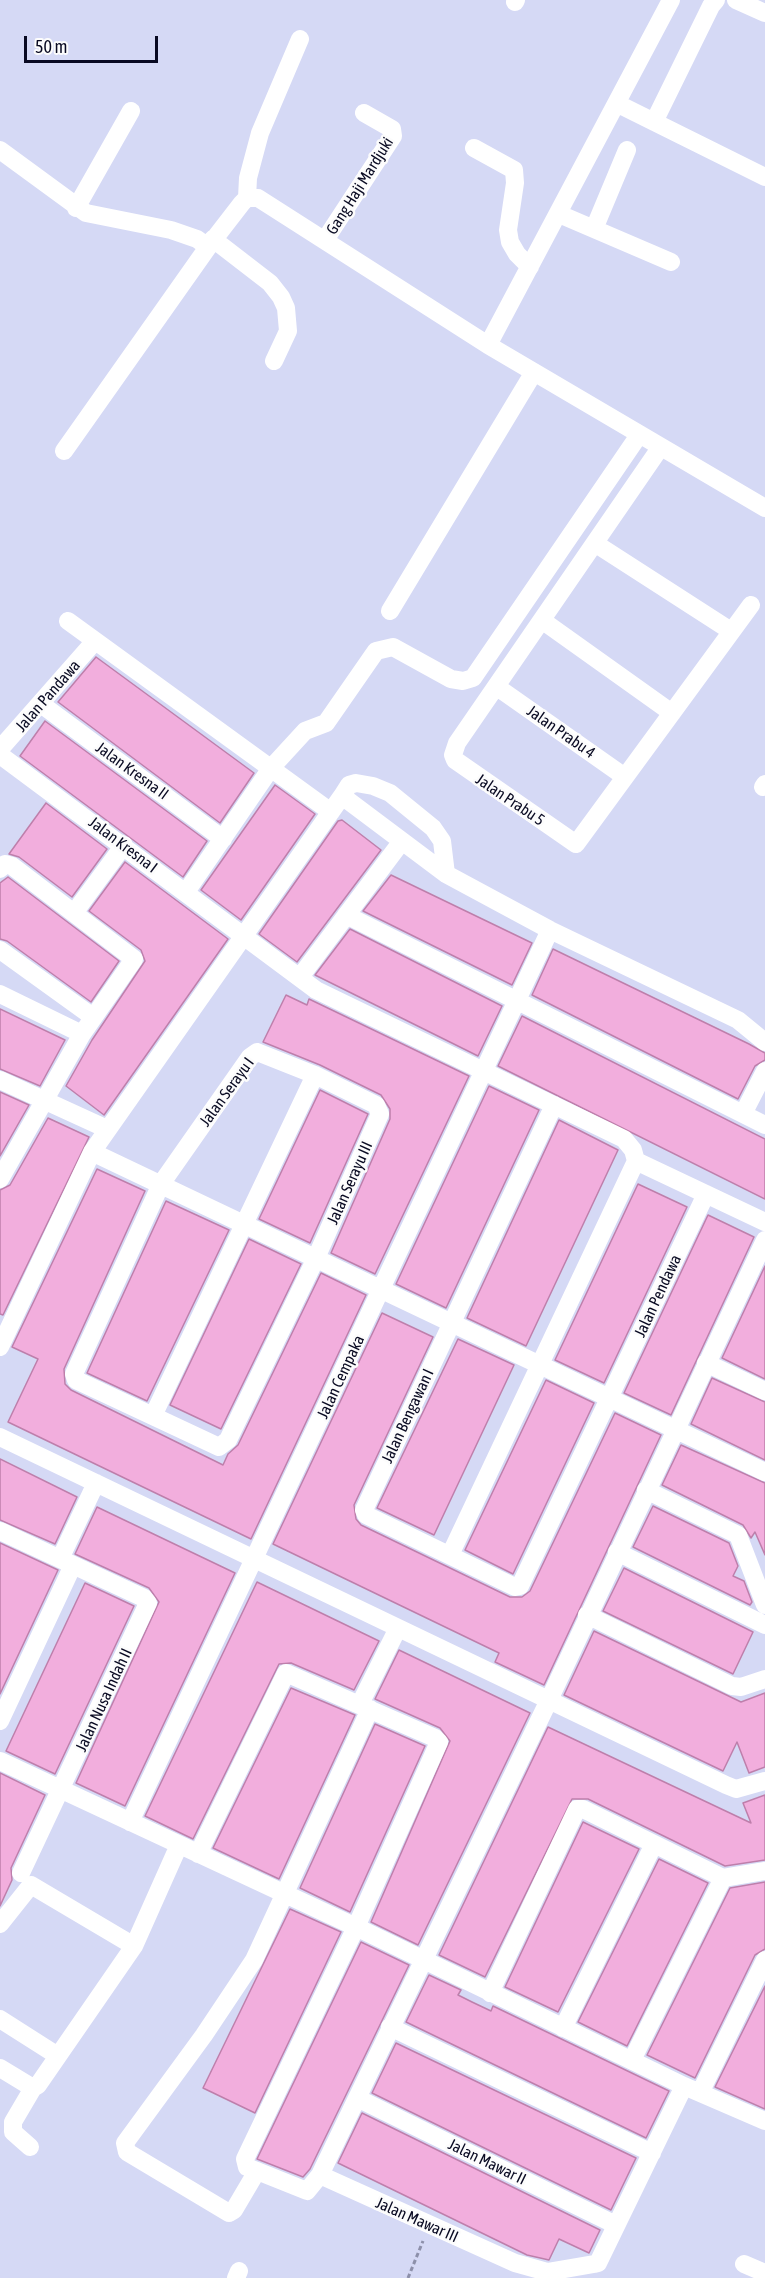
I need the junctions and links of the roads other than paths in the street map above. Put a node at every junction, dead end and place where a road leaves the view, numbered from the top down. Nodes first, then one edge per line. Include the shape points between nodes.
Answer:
1 (671, 0) edge
2 (716, 0) edge
3 (736, 0) edge
4 (765, 13) edge
5 (300, 39) dead end
6 (618, 104) junction
7 (131, 111) dead end
8 (364, 113) dead end
9 (654, 122) junction
10 (474, 148) dead end
11 (0, 150) edge
12 (627, 150) dead end
13 (765, 177) edge
14 (247, 198) junction
15 (75, 208) junction
16 (559, 214) junction
17 (594, 229) junction
18 (325, 240) junction
19 (211, 243) junction
20 (671, 262) dead end
21 (530, 267) junction
22 (488, 345) junction
23 (274, 361) dead end
24 (534, 372) junction
25 (639, 435) junction
26 (660, 448) junction
27 (64, 451) dead end
28 (765, 508) edge
29 (596, 544) junction
30 (751, 605) dead end
31 (390, 611) dead end
32 (68, 621) dead end
33 (543, 621) junction
34 (731, 632) junction
35 (95, 641) junction
36 (497, 687) junction
37 (41, 704) junction
38 (672, 712) junction
39 (0, 750) edge
40 (0, 755) edge
41 (271, 768) junction
42 (625, 777) junction
43 (342, 796) junction
44 (331, 812) junction
45 (224, 839) junction
46 (402, 841) junction
47 (124, 845) junction
48 (4, 866) edge
49 (446, 874) junction
50 (186, 892) junction
51 (74, 913) junction
52 (346, 915) junction
53 (550, 930) junction
54 (245, 937) junction
55 (0, 950) edge
56 (300, 977) junction
57 (0, 994) edge
58 (518, 1000) junction
59 (93, 1017) junction
60 (82, 1034) junction
61 (765, 1042) edge
62 (765, 1071) edge
63 (483, 1072) junction
64 (315, 1075) junction
65 (0, 1080) edge
66 (43, 1101) junction
67 (554, 1105) junction
68 (379, 1107) joint
69 (743, 1114) junction
70 (765, 1125) edge
71 (107, 1129) junction
72 (92, 1152) junction
73 (4, 1160) edge
74 (636, 1161) junction
75 (0, 1179) edge
76 (161, 1184) junction
77 (706, 1194) junction
78 (765, 1222) edge
79 (246, 1225) junction
80 (765, 1240) edge
81 (316, 1258) junction
82 (382, 1289) junction
83 (452, 1322) junction
84 (0, 1347) edge
85 (706, 1363) junction
86 (540, 1364) junction
87 (765, 1391) edge
88 (610, 1397) junction
89 (153, 1416) junction
90 (675, 1428) junction
91 (0, 1437) edge
92 (765, 1472) edge
93 (96, 1483) junction
94 (646, 1490) junction
95 (0, 1531) edge
96 (617, 1552) junction
97 (450, 1555) junction
98 (254, 1560) junction
99 (67, 1562) junction
100 (765, 1605) edge
101 (587, 1615) junction
102 (765, 1625) edge
103 (398, 1628) junction
104 (765, 1679) edge
105 (549, 1700) junction
106 (365, 1706) junction
107 (0, 1721) edge
108 (0, 1761) edge
109 (765, 1781) edge
110 (62, 1790) junction
111 (130, 1822) junction
112 (654, 1844) junction
113 (179, 1845) junction
114 (198, 1854) junction
115 (765, 1871) edge
116 (21, 1873) dead end
117 (723, 1878) junction
118 (285, 1894) junction
119 (0, 1924) edge
120 (356, 1926) junction
121 (134, 1946) junction
122 (422, 1959) junction
123 (765, 1960) edge
124 (490, 1993) junction
125 (0, 2019) edge
126 (390, 2027) junction
127 (563, 2028) junction
128 (58, 2056) junction
129 (632, 2060) junction
130 (0, 2068) edge
131 (33, 2088) junction
132 (692, 2090) junction
133 (357, 2098) junction
134 (765, 2121) edge
135 (30, 2147) dead end
136 (652, 2153) junction
137 (256, 2171) junction
138 (320, 2175) junction
139 (616, 2225) junction
140 (744, 2264) dead end
141 (512, 2271) edge
142 (765, 2272) edge

1 - 6 street
2 - 9 street
3 - 4 street
5 - 14 street via 260,133
6 - 9 street
6 - 16 street
7 - 15 street
8 - 18 street, Gang Haji Mardjuki via 392,129 393,136
9 - 13 street
10 - 21 street via 514,170 508,230 517,254
11 - 15 street
12 - 17 street
14 - 18 street via 263,201
14 - 19 street
15 - 19 street via 100,218 171,230
16 - 17 street
16 - 21 street
17 - 20 street
18 - 22 street
19 - 23 street via 270,283 281,297 288,331
19 - 27 street
21 - 22 street
22 - 24 street
24 - 25 street
24 - 31 street
25 - 26 street
25 - 41 street via 473,678 452,679 399,650 380,648 326,723 305,731
26 - 28 street
26 - 29 street
29 - 33 street
29 - 34 street
30 - 34 street
32 - 35 street
33 - 36 street
33 - 38 street
34 - 38 street
35 - 37 street, Jalan Pandawa
35 - 41 street
36 - 42 street, Jalan Prabu 4
36 - 42 street, Jalan Prabu 5 via 454,749 460,766 576,844
37 - 39 street, Jalan Pandawa
37 - 45 street, Jalan Kresna II
38 - 42 street
40 - 47 street, Jalan Kresna I
41 - 44 street
41 - 45 street
43 - 44 street
43 - 46 street
43 - 49 street via 352,783 390,794 433,828 442,841
44 - 54 street
45 - 50 street
46 - 49 street
46 - 52 street
47 - 50 street, Jalan Kresna I
47 - 51 street
48 - 51 street
49 - 53 street
50 - 54 street, Jalan Kresna I
51 - 59 street via 134,957 133,964
52 - 56 street
52 - 58 street
53 - 58 street, Jalan Cempaka
53 - 61 street via 738,1020
54 - 56 street, Jalan Kresna I
54 - 71 street
55 - 59 street
56 - 63 street, Jalan Kresna I via 316,990
57 - 60 street
58 - 63 street, Jalan Cempaka
58 - 69 street
59 - 60 street
60 - 66 street
62 - 69 street
63 - 67 street, Jalan Kresna I
63 - 82 street, Jalan Cempaka
64 - 68 street, Jalan Serayu I
64 - 76 street, Jalan Serayu I via 264,1053 254,1053
64 - 79 street
65 - 66 street
66 - 71 street
66 - 73 street
67 - 74 street, Jalan Kresna I via 624,1139
67 - 83 street, Jalan Bengawan I
68 - 81 street, Jalan Serayu III via 380,1117
69 - 70 street
71 - 72 street
72 - 76 street
72 - 84 street
73 - 75 street
74 - 77 street
74 - 86 street
76 - 79 street
76 - 89 street via 74,1376
77 - 78 street
77 - 88 street, Jalan Pendawa
79 - 81 street
79 - 89 street
80 - 85 street
81 - 82 street
81 - 89 street, Jalan Serayu III via 225,1444 215,1446
82 - 83 street
82 - 98 street, Jalan Cempaka
83 - 86 street
83 - 97 street, Jalan Bengawan I via 364,1510 366,1515
85 - 87 street
85 - 90 street
86 - 88 street
86 - 97 street
88 - 90 street
88 - 97 street, Jalan Pendawa via 520,1586
90 - 92 street
90 - 94 street
91 - 93 street
93 - 98 street
93 - 99 street
94 - 96 street
94 - 100 street via 738,1535
95 - 99 street, Jalan Nusa Indah II
96 - 101 street
96 - 102 street
98 - 103 street
98 - 111 street, Jalan Cempaka
99 - 107 street
99 - 110 street, Jalan Nusa Indah II via 146,1599 148,1605
101 - 104 street via 732,1686
101 - 105 street
103 - 105 street
103 - 106 street
105 - 109 street via 736,1789
105 - 122 street
106 - 114 street via 289,1673 284,1675
106 - 118 street
106 - 120 street via 435,1738 439,1744
108 - 110 street
110 - 111 street
110 - 116 street, Jalan Nusa Indah II
111 - 113 street
112 - 117 street
112 - 124 street via 577,1809
112 - 127 street
113 - 114 street
113 - 121 street
114 - 118 street
115 - 117 street
117 - 129 street
118 - 120 street
118 - 137 street via 241,1983 124,2145 127,2152 229,2213
119 - 121 street via 31,1885
120 - 122 street
120 - 137 street via 245,2159 246,2166
121 - 128 street
122 - 124 street
122 - 126 street
123 - 132 street
124 - 127 street
125 - 128 street
126 - 133 street
126 - 136 street
127 - 129 street
128 - 131 street
129 - 132 street
130 - 131 street
131 - 135 street via 12,2125 16,2135
132 - 134 street
132 - 136 street
133 - 138 street
133 - 139 street, Jalan Mawar II
136 - 139 street
137 - 138 street via 302,2191 311,2189
138 - 141 street, Jalan Mawar III via 429,2226
139 - 141 street, Jalan Mawar III via 597,2263 547,2272
140 - 142 street

